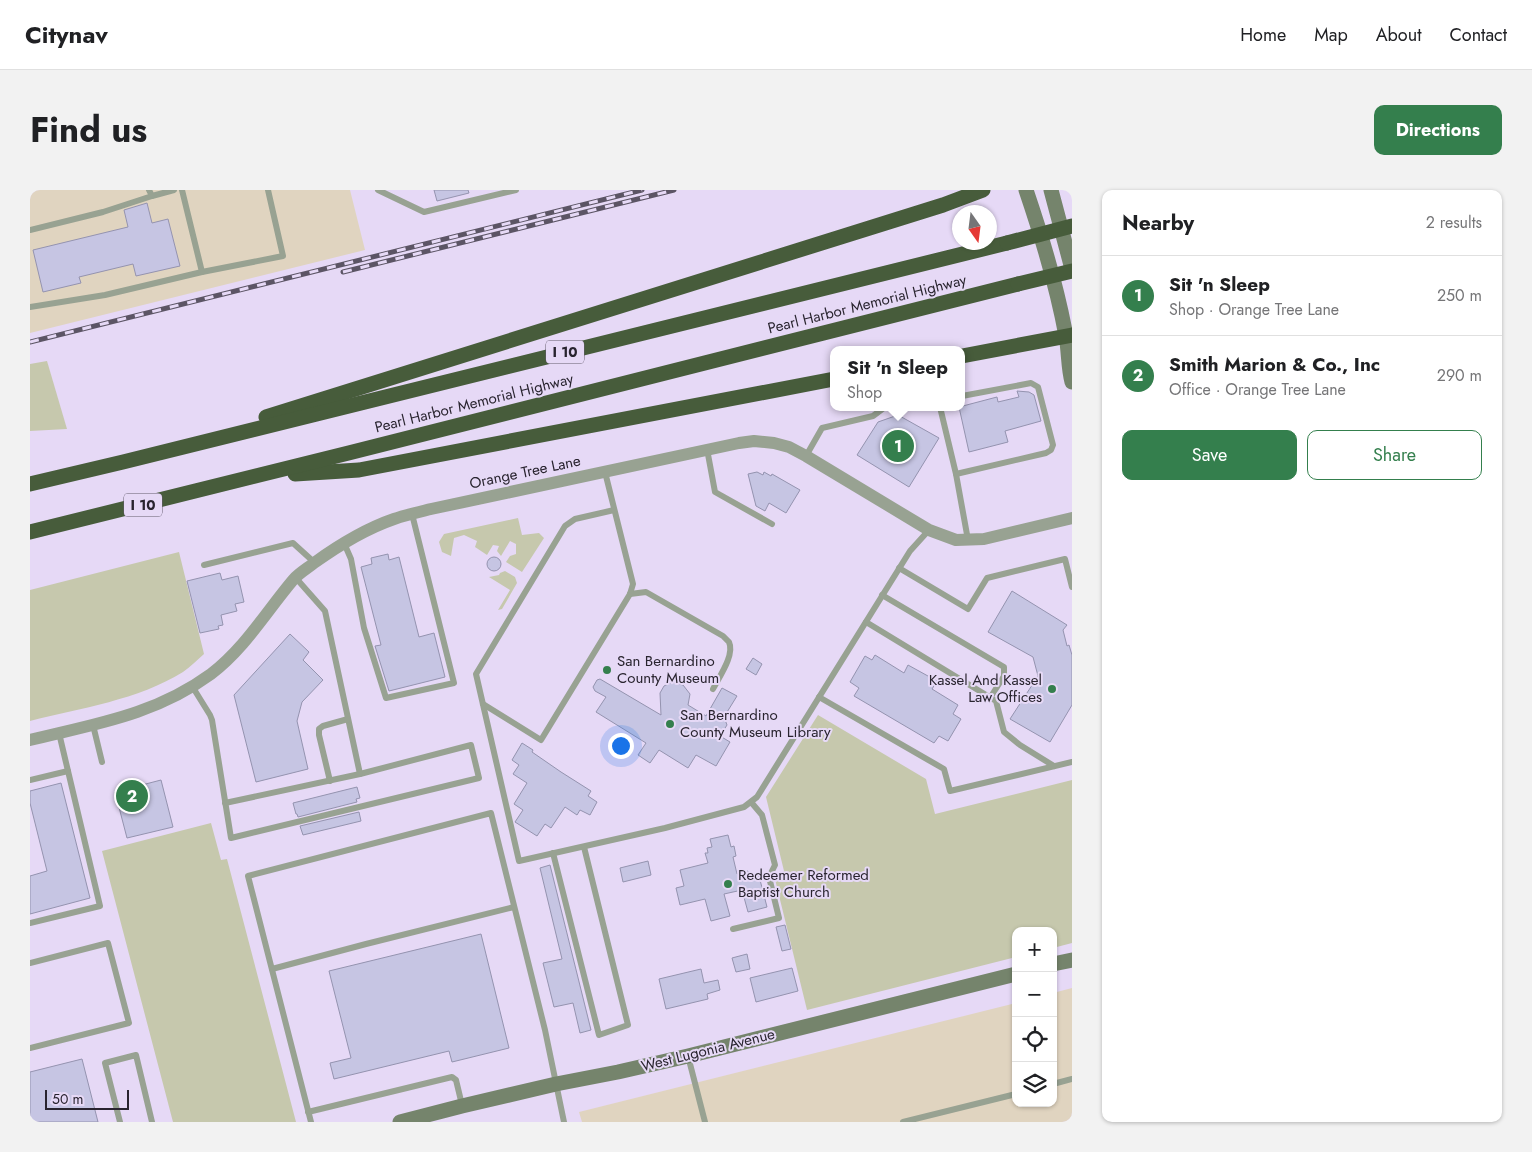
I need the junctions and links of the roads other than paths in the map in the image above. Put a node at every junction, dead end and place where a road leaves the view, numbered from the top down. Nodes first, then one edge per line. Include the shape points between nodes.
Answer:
1 (174, 190) edge
2 (182, 190) edge
3 (268, 190) edge
4 (378, 190) edge
5 (516, 190) edge
6 (983, 190) edge
7 (1026, 190) edge
8 (1051, 190) edge
9 (150, 193) edge
10 (1072, 226) edge
11 (30, 230) edge
12 (1072, 270) edge
13 (202, 272) junction
14 (30, 307) edge
15 (1069, 336) edge
16 (965, 355) edge
17 (830, 380) edge
18 (1072, 382) edge
19 (965, 395) edge
20 (880, 411) edge
21 (941, 411) edge
22 (707, 449) junction
23 (806, 456) junction
24 (124, 462) junction
25 (605, 472) junction
26 (956, 474) junction
27 (256, 477) junction
28 (30, 484) edge
29 (614, 510) junction
30 (412, 514) junction
31 (1072, 518) edge
32 (772, 524) dead end
33 (929, 530) junction
34 (30, 532) edge
35 (968, 540) junction
36 (344, 543) junction
37 (315, 563) junction
38 (204, 565) dead end
39 (899, 568) junction
40 (295, 578) junction
41 (1072, 587) edge
42 (630, 594) junction
43 (882, 595) junction
44 (866, 622) junction
45 (192, 686) junction
46 (713, 689) dead end
47 (818, 697) junction
48 (990, 698) junction
49 (483, 704) junction
50 (348, 719) junction
51 (93, 725) junction
52 (59, 733) junction
53 (30, 740) edge
54 (102, 762) dead end
55 (1072, 762) edge
56 (1054, 766) junction
57 (68, 770) junction
58 (360, 774) junction
59 (30, 780) edge
60 (330, 780) junction
61 (751, 802) junction
62 (225, 803) junction
63 (584, 846) junction
64 (553, 853) junction
65 (514, 907) junction
66 (30, 923) edge
67 (733, 929) dead end
68 (1072, 960) edge
69 (30, 963) edge
70 (1057, 963) edge
71 (272, 969) junction
72 (1012, 975) edge
73 (30, 1048) edge
74 (688, 1056) junction
75 (1072, 1080) edge
76 (1057, 1083) edge
77 (556, 1084) junction
78 (1012, 1095) edge
79 (462, 1106) junction
80 (308, 1112) junction
81 (120, 1122) edge
82 (152, 1122) edge
83 (311, 1122) edge
84 (400, 1122) edge
85 (564, 1122) edge
86 (705, 1122) edge
87 (903, 1122) edge

1 - 9 lane
2 - 13 lane
3 - 13 lane via 283,256
4 - 5 lane via 424,212
6 - 24 highway via 943,206
7 - 15 street
8 - 12 street
9 - 11 lane via 104,212
10 - 24 highway, Pearl Harbor Memorial Highway / I 10, bridge
12 - 27 highway, Pearl Harbor Memorial Highway / I 10, bridge
13 - 14 lane via 105,295
15 - 16 highway
15 - 18 street
17 - 27 highway via 359,470
19 - 26 lane via 1031,383 1038,387 1053,445 1046,453
20 - 23 lane via 873,416 822,428
21 - 26 lane
22 - 23 street, Orange Tree Lane via 754,441 774,442
22 - 25 street, Orange Tree Lane
22 - 32 lane via 715,492
23 - 33 street, Orange Tree Lane
24 - 28 highway, Pearl Harbor Memorial Highway / I 10
25 - 29 lane
25 - 30 street, Orange Tree Lane
26 - 35 lane
27 - 34 highway, Pearl Harbor Memorial Highway / I 10
29 - 42 lane via 633,584
29 - 49 lane via 575,519 566,526 476,674
30 - 36 street, Orange Tree Lane via 393,519
30 - 36 lane via 454,683 386,698 364,628 351,559
31 - 35 street, Orange Tree Lane
33 - 35 street, Orange Tree Lane via 956,540
33 - 39 lane
36 - 37 street, Orange Tree Lane
37 - 38 lane via 293,543
37 - 40 street, Orange Tree Lane
39 - 41 lane via 968,609 987,578 1065,559
39 - 43 lane
40 - 45 street, Orange Tree Lane via 248,639 212,673
40 - 50 lane via 325,611
42 - 46 lane via 646,592 729,642 729,658
42 - 49 lane via 542,740
43 - 44 lane
43 - 48 lane via 1004,667 1004,676
44 - 47 lane
44 - 48 lane
45 - 51 street, Orange Tree Lane via 153,707
45 - 62 lane via 212,720
47 - 56 lane via 944,769 950,791
47 - 61 lane
48 - 56 lane via 996,701 1004,732
49 - 64 lane via 520,861
50 - 58 lane
50 - 60 lane via 319,729
51 - 52 street, Orange Tree Lane
51 - 54 lane
52 - 53 street, Orange Tree Lane
52 - 57 lane
55 - 56 lane
57 - 59 lane
57 - 66 lane via 100,906
58 - 60 lane
58 - 62 lane via 471,745 479,778 231,838
60 - 62 lane
61 - 63 lane via 744,807 665,828
61 - 67 lane via 762,815 775,865 769,877 779,918
63 - 64 lane
63 - 64 lane via 628,1025 599,1034
65 - 71 lane
65 - 71 lane via 491,813 248,876
65 - 77 lane
68 - 70 street
69 - 73 lane via 108,943 129,1023
71 - 80 lane
72 - 74 street, West Lugonia Avenue
74 - 77 street, West Lugonia Avenue
74 - 86 lane
75 - 76 lane
77 - 79 street, West Lugonia Avenue
77 - 85 lane
78 - 87 lane
79 - 80 lane via 456,1080 452,1076
79 - 84 street, West Lugonia Avenue
80 - 83 lane
81 - 82 lane via 105,1063 136,1055

